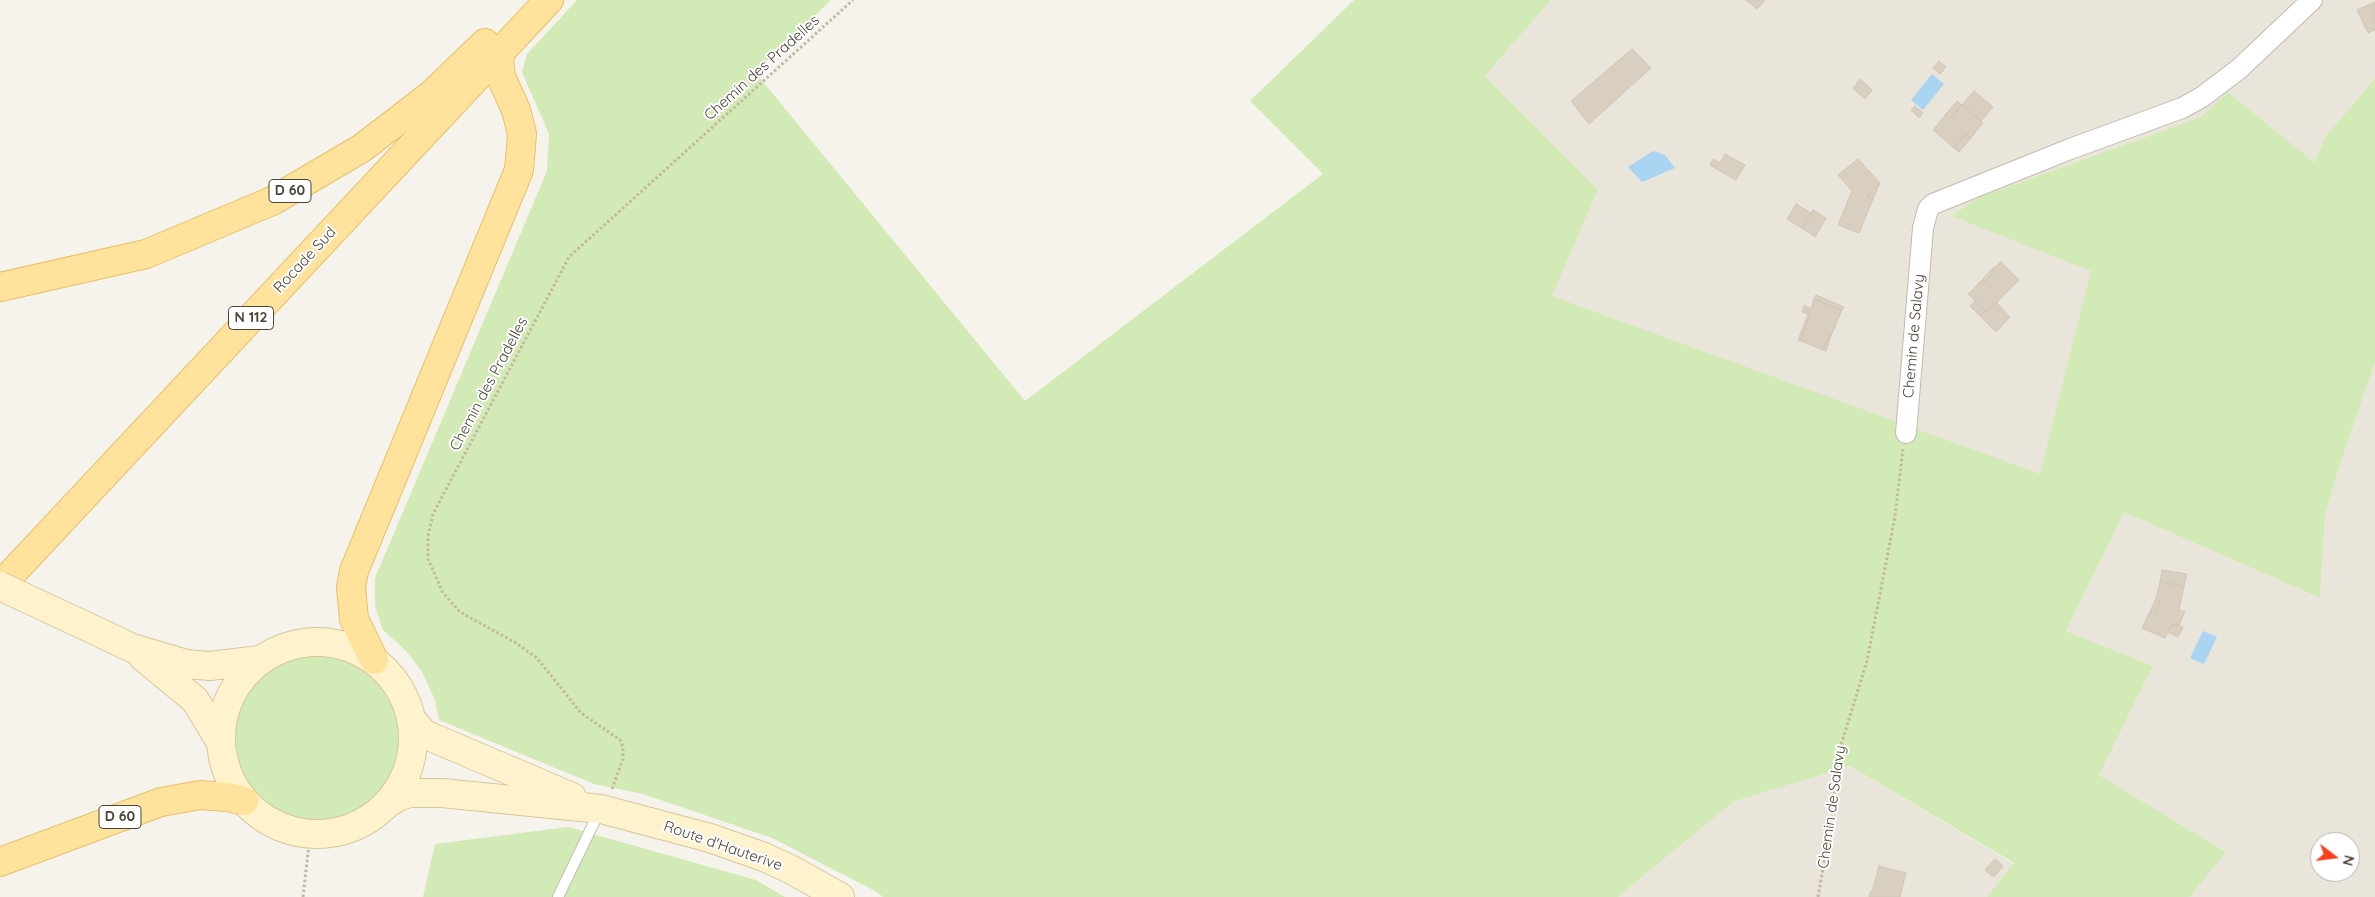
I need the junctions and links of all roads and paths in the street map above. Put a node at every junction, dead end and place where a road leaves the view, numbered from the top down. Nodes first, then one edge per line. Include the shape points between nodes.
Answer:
1 (529, 0) edge
2 (549, 0) edge
3 (853, 0) edge
4 (2312, 0) edge
5 (502, 50) junction
6 (0, 287) edge
7 (1906, 432) joint
8 (0, 586) edge
9 (132, 648) junction
10 (260, 660) junction
11 (374, 660) junction
12 (412, 720) junction
13 (220, 741) junction
14 (244, 802) junction
15 (388, 803) junction
16 (601, 809) junction
17 (310, 834) junction
18 (0, 862) edge
19 (303, 897) edge
20 (558, 897) edge
21 (840, 897) edge
22 (1818, 897) edge

1 - 6 main road, D 60 via 431,95 362,148 272,201 146,254
2 - 5 main road, Rocade Sud / N 112
3 - 16 path, Chemin des Pradelles via 569,257 433,514 428,536 428,560 437,583 451,603 537,658 581,713 620,740 623,759
4 - 7 street, Chemin de Salavy via 2239,69 2182,108 2070,149 1933,204 1928,209 1923,228
5 - 8 main road, Rocade Sud / N 112
5 - 11 main road via 499,60 501,77 516,110 522,134 519,170 354,571 351,587 354,618
7 - 22 path, Chemin de Salavy via 1895,516 1867,661 1836,761 1834,806
8 - 9 street, Route d'Hauterive, bridge
9 - 10 street, Route d'Hauterive via 197,666
9 - 13 street, Route d'Hauterive via 195,700
10 - 11 street, Route d'Hauterive via 281,648 305,642 329,642 352,648
10 - 13 street, Route d'Hauterive via 238,682 224,710
11 - 12 street, Route d'Hauterive via 400,690
12 - 15 street, Route d'Hauterive via 413,750 404,778
12 - 16 street, Route d'Hauterive via 424,734
13 - 14 street, Route d'Hauterive via 231,783
14 - 17 street, Route d'Hauterive via 278,826
14 - 18 main road, D 60 via 200,795 161,802
15 - 16 street, Route d'Hauterive via 410,793 442,793
15 - 17 street, Route d'Hauterive via 372,818 352,828 332,834
16 - 20 lane
16 - 21 street, Route d'Hauterive via 710,838 764,857
17 - 19 path

